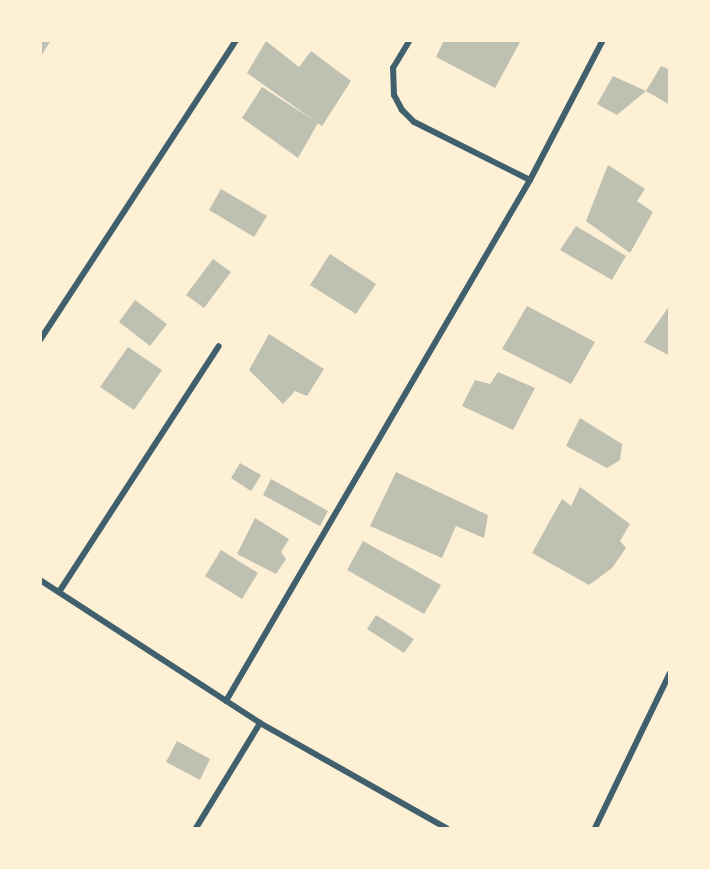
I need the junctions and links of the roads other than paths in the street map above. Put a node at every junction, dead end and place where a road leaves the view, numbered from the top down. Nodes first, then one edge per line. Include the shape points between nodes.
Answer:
1 (236, 40) edge
2 (410, 40) edge
3 (603, 40) edge
4 (530, 180) junction
5 (40, 340) edge
6 (219, 346) dead end
7 (40, 580) edge
8 (59, 592) junction
9 (669, 673) edge
10 (226, 701) junction
11 (260, 723) junction
12 (196, 828) edge
13 (446, 828) edge
14 (595, 828) edge

1 - 5 street
2 - 4 street via 393,68 394,95 402,110 414,122
3 - 4 street
4 - 10 street
6 - 8 street
7 - 8 street
8 - 10 street
9 - 14 street
10 - 11 street
11 - 12 street
11 - 13 street

